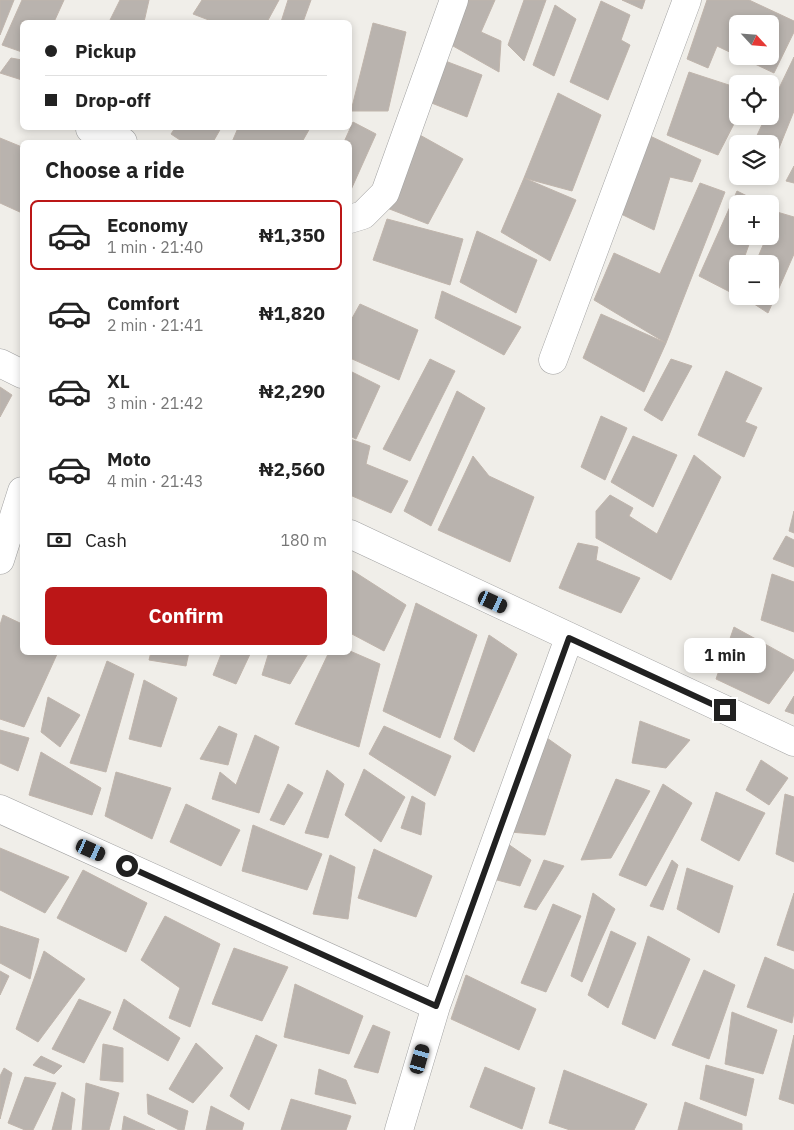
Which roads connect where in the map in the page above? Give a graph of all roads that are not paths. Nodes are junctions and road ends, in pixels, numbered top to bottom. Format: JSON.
{"nodes":[{"id":1,"x":454,"y":0,"type":"edge"},
{"id":2,"x":688,"y":0,"type":"edge"},
{"id":3,"x":93,"y":130,"type":"edge"},
{"id":4,"x":118,"y":140,"type":"edge"},
{"id":5,"x":352,"y":218,"type":"edge"},
{"id":6,"x":553,"y":360,"type":"dead end"},
{"id":7,"x":0,"y":363,"type":"edge"},
{"id":8,"x":20,"y":373,"type":"edge"},
{"id":9,"x":20,"y":497,"type":"edge"},
{"id":10,"x":352,"y":535,"type":"edge"},
{"id":11,"x":0,"y":560,"type":"edge"},
{"id":12,"x":569,"y":638,"type":"junction"},
{"id":13,"x":794,"y":742,"type":"edge"},
{"id":14,"x":0,"y":808,"type":"edge"},
{"id":15,"x":436,"y":1006,"type":"junction"},
{"id":16,"x":399,"y":1130,"type":"edge"}],
"edges":[{"from":1,"to":5,"type":"street"},
{"from":2,"to":6,"type":"street"},
{"from":3,"to":4,"type":"street"},
{"from":7,"to":8,"type":"street"},
{"from":9,"to":11,"type":"street"},
{"from":10,"to":12,"type":"street"},
{"from":12,"to":13,"type":"street"},
{"from":12,"to":15,"type":"street"},
{"from":14,"to":15,"type":"street"},
{"from":15,"to":16,"type":"street"}]}
